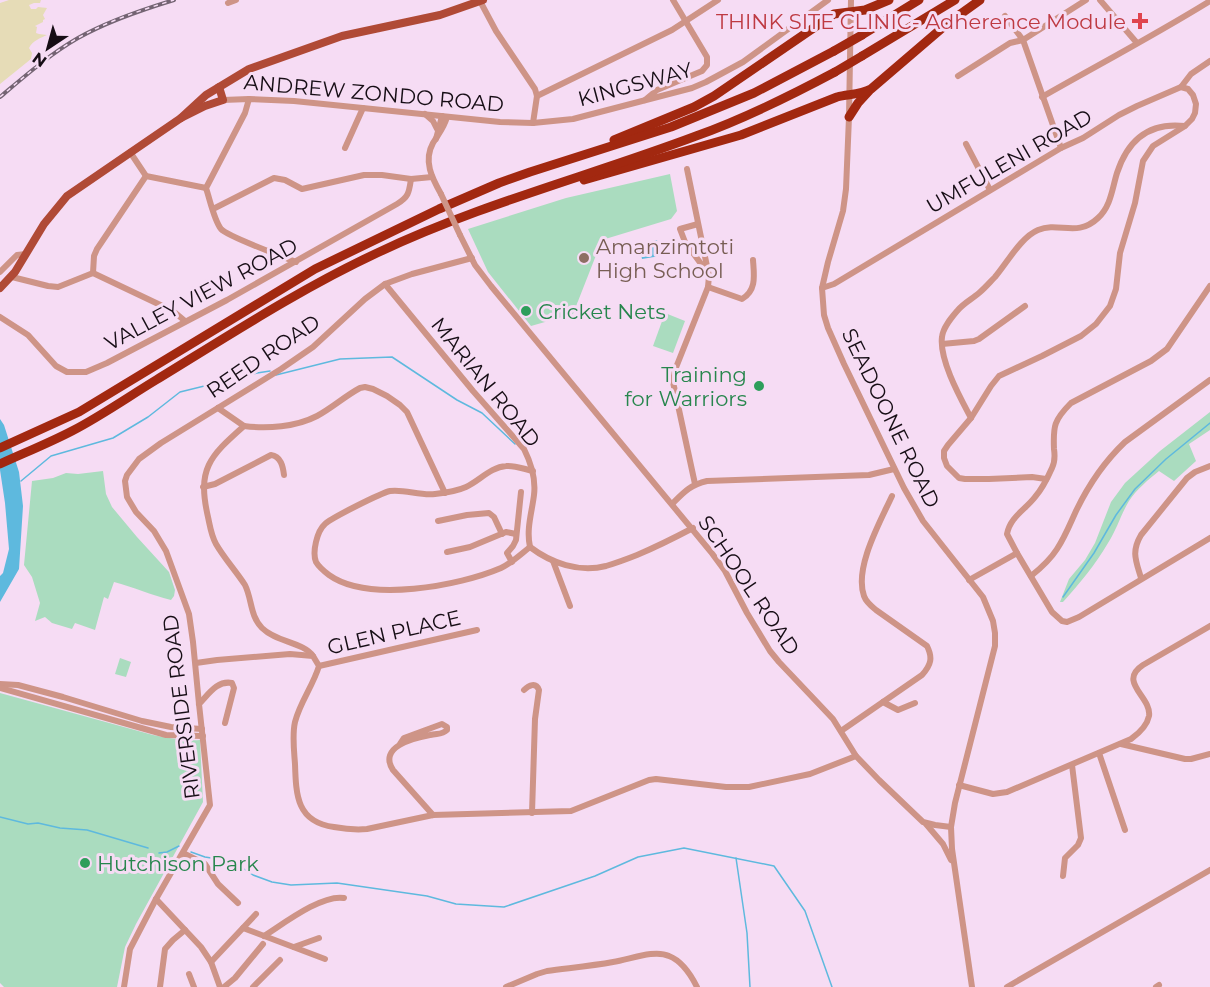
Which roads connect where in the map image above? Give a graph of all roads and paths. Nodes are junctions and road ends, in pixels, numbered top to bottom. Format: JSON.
{"nodes":[{"id":1,"x":236,"y":0,"type":"edge"},
{"id":2,"x":481,"y":0,"type":"edge"},
{"id":3,"x":673,"y":0,"type":"edge"},
{"id":4,"x":718,"y":0,"type":"edge"},
{"id":5,"x":828,"y":0,"type":"edge"},
{"id":6,"x":850,"y":0,"type":"edge"},
{"id":7,"x":889,"y":0,"type":"edge"},
{"id":8,"x":919,"y":0,"type":"edge"},
{"id":9,"x":955,"y":0,"type":"edge"},
{"id":10,"x":980,"y":0,"type":"edge"},
{"id":11,"x":1086,"y":0,"type":"edge"},
{"id":12,"x":1100,"y":0,"type":"edge"},
{"id":13,"x":1210,"y":1,"type":"edge"},
{"id":14,"x":228,"y":3,"type":"dead end"},
{"id":15,"x":850,"y":12,"type":"junction"},
{"id":16,"x":1005,"y":16,"type":"dead end"},
{"id":17,"x":685,"y":21,"type":"junction"},
{"id":18,"x":1023,"y":40,"type":"junction"},
{"id":19,"x":1137,"y":43,"type":"junction"},
{"id":20,"x":1210,"y":61,"type":"edge"},
{"id":21,"x":958,"y":76,"type":"dead end"},
{"id":22,"x":219,"y":87,"type":"junction"},
{"id":23,"x":1181,"y":87,"type":"junction"},
{"id":24,"x":871,"y":89,"type":"junction"},
{"id":25,"x":849,"y":94,"type":"junction"},
{"id":26,"x":537,"y":96,"type":"junction"},
{"id":27,"x":1042,"y":97,"type":"junction"},
{"id":28,"x":249,"y":99,"type":"junction"},
{"id":29,"x":223,"y":100,"type":"junction"},
{"id":30,"x":644,"y":101,"type":"junction"},
{"id":31,"x":363,"y":108,"type":"junction"},
{"id":32,"x":425,"y":114,"type":"junction"},
{"id":33,"x":445,"y":116,"type":"junction"},
{"id":34,"x":849,"y":117,"type":"junction"},
{"id":35,"x":181,"y":118,"type":"junction"},
{"id":36,"x":461,"y":118,"type":"junction"},
{"id":37,"x":533,"y":123,"type":"junction"},
{"id":38,"x":1185,"y":126,"type":"junction"},
{"id":39,"x":440,"y":129,"type":"junction"},
{"id":40,"x":966,"y":144,"type":"dead end"},
{"id":41,"x":345,"y":148,"type":"dead end"},
{"id":42,"x":603,"y":148,"type":"junction"},
{"id":43,"x":1061,"y":148,"type":"junction"},
{"id":44,"x":130,"y":152,"type":"junction"},
{"id":45,"x":687,"y":169,"type":"dead end"},
{"id":46,"x":146,"y":176,"type":"junction"},
{"id":47,"x":432,"y":177,"type":"junction"},
{"id":48,"x":411,"y":179,"type":"junction"},
{"id":49,"x":206,"y":188,"type":"junction"},
{"id":50,"x":990,"y":190,"type":"junction"},
{"id":51,"x":532,"y":192,"type":"junction"},
{"id":52,"x":213,"y":209,"type":"junction"},
{"id":53,"x":698,"y":224,"type":"junction"},
{"id":54,"x":26,"y":254,"type":"junction"},
{"id":55,"x":472,"y":258,"type":"junction"},
{"id":56,"x":753,"y":260,"type":"dead end"},
{"id":57,"x":296,"y":262,"type":"junction"},
{"id":58,"x":0,"y":272,"type":"edge"},
{"id":59,"x":93,"y":273,"type":"junction"},
{"id":60,"x":12,"y":276,"type":"junction"},
{"id":61,"x":709,"y":276,"type":"junction"},
{"id":62,"x":385,"y":284,"type":"junction"},
{"id":63,"x":1210,"y":286,"type":"edge"},
{"id":64,"x":708,"y":287,"type":"junction"},
{"id":65,"x":0,"y":288,"type":"edge"},
{"id":66,"x":822,"y":288,"type":"junction"},
{"id":67,"x":1025,"y":306,"type":"dead end"},
{"id":68,"x":0,"y":317,"type":"edge"},
{"id":69,"x":185,"y":321,"type":"junction"},
{"id":70,"x":942,"y":344,"type":"junction"},
{"id":71,"x":1210,"y":380,"type":"edge"},
{"id":72,"x":218,"y":408,"type":"junction"},
{"id":73,"x":971,"y":418,"type":"junction"},
{"id":74,"x":244,"y":426,"type":"junction"},
{"id":75,"x":0,"y":448,"type":"edge"},
{"id":76,"x":139,"y":459,"type":"joint"},
{"id":77,"x":0,"y":464,"type":"edge"},
{"id":78,"x":1210,"y":466,"type":"edge"},
{"id":79,"x":894,"y":469,"type":"junction"},
{"id":80,"x":532,"y":471,"type":"junction"},
{"id":81,"x":284,"y":476,"type":"dead end"},
{"id":82,"x":1046,"y":479,"type":"junction"},
{"id":83,"x":695,"y":484,"type":"junction"},
{"id":84,"x":203,"y":487,"type":"junction"},
{"id":85,"x":521,"y":492,"type":"dead end"},
{"id":86,"x":445,"y":493,"type":"junction"},
{"id":87,"x":892,"y":496,"type":"dead end"},
{"id":88,"x":672,"y":504,"type":"junction"},
{"id":89,"x":438,"y":521,"type":"dead end"},
{"id":90,"x":693,"y":528,"type":"junction"},
{"id":91,"x":502,"y":534,"type":"junction"},
{"id":92,"x":516,"y":534,"type":"junction"},
{"id":93,"x":1210,"y":538,"type":"edge"},
{"id":94,"x":530,"y":547,"type":"junction"},
{"id":95,"x":447,"y":552,"type":"dead end"},
{"id":96,"x":1017,"y":553,"type":"junction"},
{"id":97,"x":552,"y":561,"type":"junction"},
{"id":98,"x":512,"y":562,"type":"junction"},
{"id":99,"x":1031,"y":576,"type":"junction"},
{"id":100,"x":1141,"y":578,"type":"junction"},
{"id":101,"x":969,"y":580,"type":"junction"},
{"id":102,"x":570,"y":606,"type":"dead end"},
{"id":103,"x":1210,"y":626,"type":"edge"},
{"id":104,"x":477,"y":630,"type":"dead end"},
{"id":105,"x":314,"y":656,"type":"junction"},
{"id":106,"x":196,"y":663,"type":"junction"},
{"id":107,"x":319,"y":666,"type":"junction"},
{"id":108,"x":0,"y":686,"type":"edge"},
{"id":109,"x":524,"y":690,"type":"dead end"},
{"id":110,"x":883,"y":702,"type":"junction"},
{"id":111,"x":915,"y":703,"type":"dead end"},
{"id":112,"x":199,"y":704,"type":"junction"},
{"id":113,"x":201,"y":720,"type":"junction"},
{"id":114,"x":225,"y":723,"type":"dead end"},
{"id":115,"x":184,"y":728,"type":"junction"},
{"id":116,"x":841,"y":731,"type":"junction"},
{"id":117,"x":202,"y":733,"type":"junction"},
{"id":118,"x":400,"y":744,"type":"junction"},
{"id":119,"x":1121,"y":744,"type":"junction"},
{"id":120,"x":1099,"y":753,"type":"junction"},
{"id":121,"x":1210,"y":754,"type":"edge"},
{"id":122,"x":856,"y":756,"type":"junction"},
{"id":123,"x":1072,"y":765,"type":"junction"},
{"id":124,"x":959,"y":785,"type":"junction"},
{"id":125,"x":532,"y":813,"type":"junction"},
{"id":126,"x":432,"y":815,"type":"junction"},
{"id":127,"x":923,"y":822,"type":"junction"},
{"id":128,"x":951,"y":827,"type":"junction"},
{"id":129,"x":1125,"y":830,"type":"dead end"},
{"id":130,"x":183,"y":853,"type":"junction"},
{"id":131,"x":954,"y":866,"type":"junction"},
{"id":132,"x":1208,"y":872,"type":"edge"},
{"id":133,"x":1063,"y":876,"type":"dead end"},
{"id":134,"x":1210,"y":881,"type":"edge"},
{"id":135,"x":344,"y":898,"type":"dead end"},
{"id":136,"x":156,"y":899,"type":"junction"},
{"id":137,"x":238,"y":903,"type":"dead end"},
{"id":138,"x":256,"y":914,"type":"dead end"},
{"id":139,"x":243,"y":928,"type":"junction"},
{"id":140,"x":185,"y":930,"type":"junction"},
{"id":141,"x":264,"y":936,"type":"junction"},
{"id":142,"x":319,"y":938,"type":"dead end"},
{"id":143,"x":262,"y":944,"type":"dead end"},
{"id":144,"x":293,"y":947,"type":"junction"},
{"id":145,"x":325,"y":959,"type":"dead end"},
{"id":146,"x":280,"y":960,"type":"dead end"},
{"id":147,"x":211,"y":962,"type":"junction"},
{"id":148,"x":189,"y":974,"type":"dead end"},
{"id":149,"x":124,"y":987,"type":"edge"},
{"id":150,"x":159,"y":987,"type":"edge"},
{"id":151,"x":194,"y":987,"type":"edge"},
{"id":152,"x":222,"y":987,"type":"edge"},
{"id":153,"x":253,"y":987,"type":"edge"},
{"id":154,"x":506,"y":987,"type":"edge"},
{"id":155,"x":697,"y":987,"type":"edge"},
{"id":156,"x":972,"y":987,"type":"edge"},
{"id":157,"x":1007,"y":987,"type":"edge"}],
"edges":[{"from":1,"to":14,"type":"street"},
{"from":2,"to":22,"type":"main road"},
{"from":2,"to":26,"type":"street"},
{"from":3,"to":17,"type":"street"},
{"from":4,"to":17,"type":"street"},
{"from":5,"to":30,"type":"street","name":"KINGSWAY"},
{"from":6,"to":15,"type":"street","name":"SEADOONE ROAD"},
{"from":7,"to":15,"type":"highway"},
{"from":8,"to":42,"type":"highway","bridge":true},
{"from":9,"to":51,"type":"highway","bridge":true},
{"from":10,"to":24,"type":"highway"},
{"from":11,"to":18,"type":"street"},
{"from":12,"to":19,"type":"street"},
{"from":13,"to":19,"type":"street"},
{"from":15,"to":25,"type":"street","name":"SEADOONE ROAD"},
{"from":15,"to":42,"type":"highway"},
{"from":16,"to":18,"type":"street"},
{"from":17,"to":26,"type":"street"},
{"from":17,"to":30,"type":"street"},
{"from":18,"to":21,"type":"street"},
{"from":18,"to":27,"type":"street"},
{"from":19,"to":27,"type":"street"},
{"from":20,"to":23,"type":"street","name":"UMFULENI ROAD"},
{"from":22,"to":29,"type":"main road"},
{"from":22,"to":35,"type":"main road"},
{"from":23,"to":38,"type":"street"},
{"from":23,"to":43,"type":"street","name":"UMFULENI ROAD"},
{"from":24,"to":25,"type":"highway"},
{"from":24,"to":34,"type":"highway"},
{"from":25,"to":34,"type":"street","name":"SEADOONE ROAD"},
{"from":25,"to":51,"type":"highway"},
{"from":26,"to":37,"type":"street"},
{"from":27,"to":43,"type":"street"},
{"from":28,"to":29,"type":"street","name":"ANDREW ZONDO ROAD"},
{"from":28,"to":31,"type":"street","name":"ANDREW ZONDO ROAD"},
{"from":28,"to":49,"type":"street"},
{"from":29,"to":35,"type":"main road","name":"ANDREW ZONDO ROAD"},
{"from":30,"to":37,"type":"street","name":"KINGSWAY"},
{"from":31,"to":32,"type":"street","name":"ANDREW ZONDO ROAD"},
{"from":31,"to":41,"type":"street"},
{"from":32,"to":33,"type":"street","name":"ANDREW ZONDO ROAD"},
{"from":32,"to":39,"type":"street"},
{"from":33,"to":36,"type":"street","name":"ANDREW ZONDO ROAD"},
{"from":33,"to":39,"type":"street","name":"SCHOOL ROAD"},
{"from":34,"to":66,"type":"street","name":"SEADOONE ROAD"},
{"from":35,"to":44,"type":"main road","name":"ANDREW ZONDO ROAD"},
{"from":36,"to":37,"type":"street","name":"ANDREW ZONDO ROAD"},
{"from":36,"to":39,"type":"street"},
{"from":38,"to":70,"type":"street"},
{"from":38,"to":73,"type":"street"},
{"from":39,"to":47,"type":"street","name":"SCHOOL ROAD"},
{"from":40,"to":50,"type":"street"},
{"from":42,"to":75,"type":"highway"},
{"from":43,"to":50,"type":"street","name":"UMFULENI ROAD"},
{"from":44,"to":46,"type":"street"},
{"from":44,"to":54,"type":"main road","name":"ANDREW ZONDO ROAD"},
{"from":45,"to":53,"type":"street"},
{"from":46,"to":49,"type":"street"},
{"from":46,"to":59,"type":"street"},
{"from":47,"to":48,"type":"street"},
{"from":47,"to":55,"type":"street","name":"SCHOOL ROAD","bridge":true},
{"from":48,"to":52,"type":"street"},
{"from":48,"to":57,"type":"street","name":"VALLEY VIEW ROAD"},
{"from":49,"to":52,"type":"street"},
{"from":50,"to":66,"type":"street","name":"UMFULENI ROAD"},
{"from":51,"to":77,"type":"highway"},
{"from":52,"to":57,"type":"street"},
{"from":53,"to":61,"type":"street"},
{"from":53,"to":61,"type":"street"},
{"from":54,"to":58,"type":"street"},
{"from":54,"to":60,"type":"main road","name":"ANDREW ZONDO ROAD"},
{"from":55,"to":62,"type":"street","name":"REED ROAD"},
{"from":55,"to":88,"type":"street","name":"SCHOOL ROAD"},
{"from":56,"to":64,"type":"street"},
{"from":57,"to":69,"type":"street","name":"VALLEY VIEW ROAD"},
{"from":59,"to":60,"type":"street"},
{"from":59,"to":69,"type":"street"},
{"from":60,"to":65,"type":"main road","name":"ANDREW ZONDO ROAD"},
{"from":61,"to":64,"type":"street"},
{"from":62,"to":72,"type":"street","name":"REED ROAD"},
{"from":62,"to":80,"type":"street","name":"MARIAN ROAD"},
{"from":63,"to":82,"type":"street"},
{"from":64,"to":83,"type":"street"},
{"from":66,"to":79,"type":"street","name":"SEADOONE ROAD"},
{"from":67,"to":70,"type":"street"},
{"from":68,"to":69,"type":"street","name":"VALLEY VIEW ROAD"},
{"from":70,"to":73,"type":"street"},
{"from":71,"to":99,"type":"street"},
{"from":72,"to":74,"type":"street"},
{"from":72,"to":76,"type":"street","name":"REED ROAD"},
{"from":73,"to":82,"type":"street"},
{"from":74,"to":84,"type":"street"},
{"from":74,"to":86,"type":"street"},
{"from":76,"to":106,"type":"street","name":"RIVERSIDE ROAD"},
{"from":78,"to":100,"type":"street"},
{"from":79,"to":83,"type":"street"},
{"from":79,"to":101,"type":"street","name":"SEADOONE ROAD"},
{"from":80,"to":86,"type":"street"},
{"from":80,"to":94,"type":"street","name":"MARIAN ROAD"},
{"from":81,"to":84,"type":"street"},
{"from":82,"to":96,"type":"street"},
{"from":83,"to":88,"type":"street"},
{"from":84,"to":105,"type":"street"},
{"from":85,"to":92,"type":"street"},
{"from":86,"to":98,"type":"street"},
{"from":87,"to":110,"type":"street"},
{"from":88,"to":90,"type":"street","name":"SCHOOL ROAD"},
{"from":89,"to":91,"type":"street"},
{"from":90,"to":97,"type":"street"},
{"from":90,"to":116,"type":"street","name":"SCHOOL ROAD"},
{"from":91,"to":92,"type":"street"},
{"from":91,"to":95,"type":"street"},
{"from":92,"to":98,"type":"street"},
{"from":93,"to":100,"type":"street"},
{"from":94,"to":97,"type":"street"},
{"from":94,"to":98,"type":"street"},
{"from":96,"to":99,"type":"street"},
{"from":96,"to":101,"type":"street"},
{"from":97,"to":102,"type":"street"},
{"from":99,"to":100,"type":"street"},
{"from":101,"to":124,"type":"street","name":"SEADOONE ROAD"},
{"from":103,"to":119,"type":"street"},
{"from":104,"to":107,"type":"street","name":"GLEN PLACE"},
{"from":105,"to":106,"type":"street"},
{"from":105,"to":107,"type":"street"},
{"from":106,"to":112,"type":"street","name":"RIVERSIDE ROAD"},
{"from":107,"to":126,"type":"street"},
{"from":108,"to":115,"type":"street"},
{"from":108,"to":117,"type":"street"},
{"from":109,"to":125,"type":"street"},
{"from":110,"to":111,"type":"street"},
{"from":110,"to":116,"type":"street"},
{"from":112,"to":113,"type":"street","name":"RIVERSIDE ROAD"},
{"from":112,"to":114,"type":"street"},
{"from":113,"to":115,"type":"street"},
{"from":113,"to":117,"type":"street","name":"RIVERSIDE ROAD"},
{"from":115,"to":117,"type":"street"},
{"from":116,"to":122,"type":"street","name":"SCHOOL ROAD"},
{"from":117,"to":130,"type":"street","name":"RIVERSIDE ROAD"},
{"from":118,"to":118,"type":"street"},
{"from":118,"to":126,"type":"street"},
{"from":119,"to":120,"type":"street"},
{"from":119,"to":121,"type":"street"},
{"from":120,"to":123,"type":"street"},
{"from":120,"to":129,"type":"street"},
{"from":122,"to":125,"type":"street"},
{"from":122,"to":127,"type":"street","name":"SCHOOL ROAD"},
{"from":123,"to":124,"type":"street"},
{"from":123,"to":133,"type":"street"},
{"from":124,"to":128,"type":"street","name":"SEADOONE ROAD"},
{"from":125,"to":126,"type":"street"},
{"from":127,"to":128,"type":"street"},
{"from":127,"to":131,"type":"street","name":"SCHOOL ROAD"},
{"from":128,"to":131,"type":"street"},
{"from":130,"to":136,"type":"street","name":"RIVERSIDE ROAD"},
{"from":130,"to":137,"type":"street"},
{"from":131,"to":156,"type":"street"},
{"from":132,"to":134,"type":"street"},
{"from":132,"to":157,"type":"street"},
{"from":135,"to":141,"type":"street"},
{"from":136,"to":140,"type":"street"},
{"from":136,"to":149,"type":"street","name":"RIVERSIDE ROAD"},
{"from":138,"to":139,"type":"street"},
{"from":139,"to":141,"type":"street"},
{"from":139,"to":147,"type":"street"},
{"from":140,"to":147,"type":"street"},
{"from":140,"to":150,"type":"street"},
{"from":141,"to":144,"type":"street"},
{"from":142,"to":144,"type":"street"},
{"from":143,"to":152,"type":"street"},
{"from":144,"to":145,"type":"street"},
{"from":146,"to":153,"type":"street"},
{"from":147,"to":152,"type":"street"},
{"from":148,"to":151,"type":"street"},
{"from":154,"to":155,"type":"street"}]}
